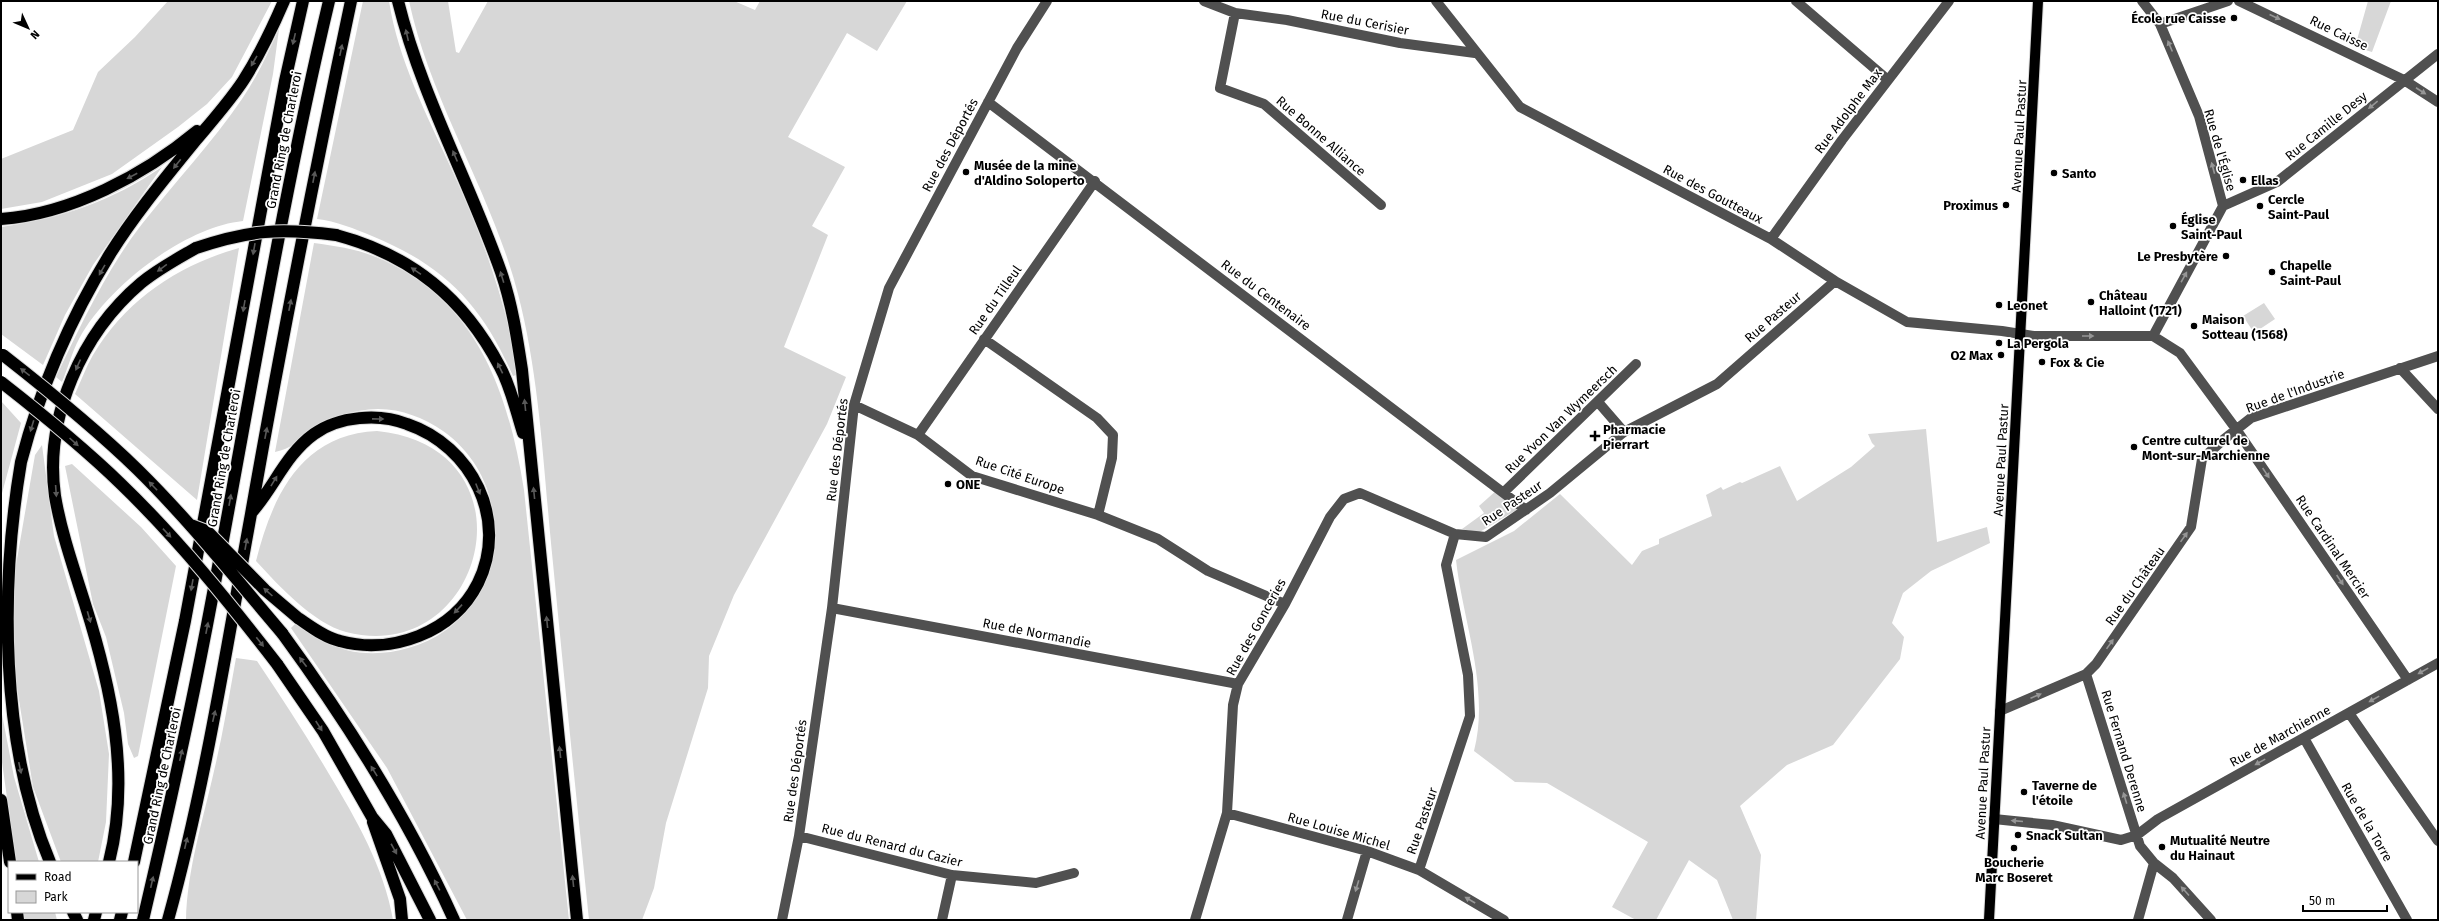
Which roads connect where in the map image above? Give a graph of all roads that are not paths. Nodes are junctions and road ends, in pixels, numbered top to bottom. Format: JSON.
{"nodes":[{"id":1,"x":284,"y":1,"type":"edge"},
{"id":2,"x":303,"y":1,"type":"edge"},
{"id":3,"x":329,"y":1,"type":"edge"},
{"id":4,"x":351,"y":1,"type":"edge"},
{"id":5,"x":398,"y":1,"type":"edge"},
{"id":6,"x":1047,"y":1,"type":"edge"},
{"id":7,"x":1204,"y":1,"type":"edge"},
{"id":8,"x":1436,"y":1,"type":"edge"},
{"id":9,"x":1796,"y":1,"type":"edge"},
{"id":10,"x":1949,"y":1,"type":"edge"},
{"id":11,"x":2038,"y":1,"type":"edge"},
{"id":12,"x":2142,"y":1,"type":"edge"},
{"id":13,"x":2228,"y":1,"type":"edge"},
{"id":14,"x":2239,"y":1,"type":"edge"},
{"id":15,"x":1235,"y":13,"type":"junction"},
{"id":16,"x":2160,"y":24,"type":"junction"},
{"id":17,"x":1475,"y":52,"type":"junction"},
{"id":18,"x":2438,"y":54,"type":"edge"},
{"id":19,"x":1888,"y":80,"type":"junction"},
{"id":20,"x":2404,"y":80,"type":"junction"},
{"id":21,"x":988,"y":102,"type":"junction"},
{"id":22,"x":2438,"y":102,"type":"edge"},
{"id":23,"x":219,"y":112,"type":"junction"},
{"id":24,"x":1095,"y":181,"type":"junction"},
{"id":25,"x":1381,"y":205,"type":"dead end"},
{"id":26,"x":2223,"y":206,"type":"junction"},
{"id":27,"x":1,"y":218,"type":"edge"},
{"id":28,"x":1771,"y":239,"type":"junction"},
{"id":29,"x":1835,"y":281,"type":"junction"},
{"id":30,"x":2021,"y":334,"type":"junction"},
{"id":31,"x":2153,"y":336,"type":"junction"},
{"id":32,"x":984,"y":339,"type":"junction"},
{"id":33,"x":2,"y":354,"type":"edge"},
{"id":34,"x":2438,"y":356,"type":"edge"},
{"id":35,"x":1636,"y":364,"type":"dead end"},
{"id":36,"x":2400,"y":368,"type":"junction"},
{"id":37,"x":1,"y":382,"type":"edge"},
{"id":38,"x":1598,"y":402,"type":"junction"},
{"id":39,"x":854,"y":405,"type":"junction"},
{"id":40,"x":2438,"y":409,"type":"edge"},
{"id":41,"x":2236,"y":430,"type":"junction"},
{"id":42,"x":1624,"y":432,"type":"junction"},
{"id":43,"x":918,"y":435,"type":"junction"},
{"id":44,"x":531,"y":457,"type":"junction"},
{"id":45,"x":1504,"y":492,"type":"junction"},
{"id":46,"x":1526,"y":510,"type":"junction"},
{"id":47,"x":251,"y":512,"type":"junction"},
{"id":48,"x":1098,"y":515,"type":"junction"},
{"id":49,"x":190,"y":524,"type":"junction"},
{"id":50,"x":1455,"y":534,"type":"junction"},
{"id":51,"x":1285,"y":604,"type":"junction"},
{"id":52,"x":832,"y":608,"type":"junction"},
{"id":53,"x":2438,"y":663,"type":"edge"},
{"id":54,"x":2086,"y":674,"type":"junction"},
{"id":55,"x":2408,"y":680,"type":"junction"},
{"id":56,"x":1238,"y":684,"type":"junction"},
{"id":57,"x":2000,"y":711,"type":"junction"},
{"id":58,"x":2349,"y":713,"type":"junction"},
{"id":59,"x":2304,"y":738,"type":"junction"},
{"id":60,"x":1,"y":800,"type":"edge"},
{"id":61,"x":1227,"y":813,"type":"junction"},
{"id":62,"x":372,"y":817,"type":"junction"},
{"id":63,"x":1994,"y":819,"type":"junction"},
{"id":64,"x":2137,"y":835,"type":"junction"},
{"id":65,"x":798,"y":836,"type":"junction"},
{"id":66,"x":2438,"y":841,"type":"edge"},
{"id":67,"x":1367,"y":851,"type":"junction"},
{"id":68,"x":10,"y":861,"type":"edge"},
{"id":69,"x":50,"y":861,"type":"edge"},
{"id":70,"x":109,"y":861,"type":"edge"},
{"id":71,"x":134,"y":861,"type":"edge"},
{"id":72,"x":2154,"y":863,"type":"junction"},
{"id":73,"x":1419,"y":870,"type":"junction"},
{"id":74,"x":1074,"y":873,"type":"dead end"},
{"id":75,"x":952,"y":875,"type":"junction"},
{"id":76,"x":175,"y":895,"type":"junction"},
{"id":77,"x":143,"y":920,"type":"edge"},
{"id":78,"x":168,"y":920,"type":"edge"},
{"id":79,"x":176,"y":920,"type":"edge"},
{"id":80,"x":402,"y":920,"type":"edge"},
{"id":81,"x":430,"y":920,"type":"edge"},
{"id":82,"x":454,"y":920,"type":"edge"},
{"id":83,"x":577,"y":920,"type":"edge"},
{"id":84,"x":782,"y":920,"type":"edge"},
{"id":85,"x":942,"y":920,"type":"edge"},
{"id":86,"x":1194,"y":920,"type":"edge"},
{"id":87,"x":1346,"y":920,"type":"edge"},
{"id":88,"x":1504,"y":920,"type":"edge"},
{"id":89,"x":1989,"y":920,"type":"edge"},
{"id":90,"x":2138,"y":920,"type":"edge"},
{"id":91,"x":2211,"y":920,"type":"edge"},
{"id":92,"x":2407,"y":920,"type":"edge"}],
"edges":[{"from":1,"to":23,"type":"highway","one_way":true},
{"from":2,"to":71,"type":"highway","name":"Grand Ring de Charleroi","one_way":true},
{"from":77,"to":3,"type":"highway","name":"Grand Ring de Charleroi","one_way":true},
{"from":47,"to":4,"type":"highway","one_way":true},
{"from":44,"to":5,"type":"highway","one_way":true},
{"from":6,"to":21,"type":"street","name":"Rue des Déportés"},
{"from":7,"to":15,"type":"street","name":"Rue du Cerisier"},
{"from":8,"to":17,"type":"street","name":"Rue des Goutteaux"},
{"from":9,"to":19,"type":"street"},
{"from":10,"to":19,"type":"street","name":"Rue Adolphe Max"},
{"from":11,"to":30,"type":"main road","name":"Avenue Paul Pastur"},
{"from":12,"to":16,"type":"street","name":"Rue de l'Église"},
{"from":13,"to":16,"type":"street"},
{"from":14,"to":20,"type":"street","name":"Rue Caisse","one_way":true},
{"from":15,"to":17,"type":"street","name":"Rue du Cerisier"},
{"from":15,"to":25,"type":"street","name":"Rue Bonne Alliance"},
{"from":26,"to":16,"type":"street","name":"Rue de l'Église","one_way":true},
{"from":17,"to":28,"type":"street","name":"Rue des Goutteaux"},
{"from":18,"to":20,"type":"street","name":"Rue Camille Desy"},
{"from":19,"to":28,"type":"street","name":"Rue Adolphe Max"},
{"from":20,"to":22,"type":"street","name":"Rue Caisse","one_way":true},
{"from":20,"to":26,"type":"street","name":"Rue Camille Desy","one_way":true},
{"from":21,"to":24,"type":"street","name":"Rue du Centenaire"},
{"from":21,"to":39,"type":"street","name":"Rue des Déportés"},
{"from":23,"to":27,"type":"highway","one_way":true},
{"from":23,"to":69,"type":"highway","one_way":true},
{"from":24,"to":32,"type":"street","name":"Rue du Tilleul"},
{"from":24,"to":45,"type":"street","name":"Rue du Centenaire"},
{"from":31,"to":26,"type":"street","name":"Rue de l'Église","one_way":true},
{"from":28,"to":29,"type":"street","name":"Rue des Goutteaux"},
{"from":29,"to":30,"type":"street","name":"Rue des Goutteaux"},
{"from":29,"to":42,"type":"street","name":"Rue Pasteur"},
{"from":30,"to":31,"type":"street","one_way":true},
{"from":30,"to":57,"type":"main road","name":"Avenue Paul Pastur"},
{"from":31,"to":41,"type":"street","name":"Rue de l'Industrie"},
{"from":32,"to":43,"type":"street","name":"Rue du Tilleul"},
{"from":32,"to":48,"type":"street"},
{"from":49,"to":33,"type":"highway","one_way":true,"bridge":true},
{"from":34,"to":36,"type":"street","name":"Rue de l'Industrie"},
{"from":35,"to":38,"type":"street","name":"Rue Yvon Van Wymeersch"},
{"from":36,"to":40,"type":"street"},
{"from":36,"to":41,"type":"street","name":"Rue de l'Industrie"},
{"from":37,"to":62,"type":"highway","one_way":true,"bridge":true},
{"from":38,"to":42,"type":"street"},
{"from":38,"to":45,"type":"street","name":"Rue Yvon Van Wymeersch"},
{"from":39,"to":43,"type":"street","name":"Rue Cité Europe"},
{"from":39,"to":52,"type":"street","name":"Rue des Déportés"},
{"from":54,"to":41,"type":"street","name":"Rue du Château","one_way":true},
{"from":41,"to":55,"type":"street","name":"Rue Cardinal Mercier","one_way":true},
{"from":42,"to":46,"type":"street","name":"Rue Pasteur"},
{"from":43,"to":48,"type":"street","name":"Rue Cité Europe"},
{"from":44,"to":70,"type":"highway","one_way":true,"bridge":true},
{"from":83,"to":44,"type":"highway","one_way":true},
{"from":45,"to":46,"type":"street","name":"Rue du Centenaire"},
{"from":46,"to":50,"type":"street","name":"Rue Pasteur"},
{"from":47,"to":49,"type":"highway","one_way":true,"bridge":true},
{"from":76,"to":47,"type":"highway","one_way":true},
{"from":48,"to":51,"type":"street","name":"Rue Cité Europe"},
{"from":82,"to":49,"type":"highway","one_way":true,"bridge":true},
{"from":50,"to":51,"type":"street","name":"Rue des Gonceries"},
{"from":50,"to":73,"type":"street","name":"Rue Pasteur"},
{"from":51,"to":56,"type":"street","name":"Rue des Gonceries"},
{"from":52,"to":56,"type":"street","name":"Rue de Normandie"},
{"from":52,"to":65,"type":"street","name":"Rue des Déportés"},
{"from":53,"to":55,"type":"street","name":"Rue de Marchienne","one_way":true},
{"from":57,"to":54,"type":"street","name":"Rue du Château","one_way":true},
{"from":64,"to":54,"type":"street","name":"Rue Fernand Derenne","one_way":true},
{"from":55,"to":58,"type":"street","name":"Rue de Marchienne","one_way":true},
{"from":56,"to":61,"type":"street","name":"Rue des Gonceries"},
{"from":57,"to":63,"type":"main road","name":"Avenue Paul Pastur"},
{"from":58,"to":59,"type":"street","name":"Rue de Marchienne"},
{"from":58,"to":66,"type":"street"},
{"from":59,"to":64,"type":"street","name":"Rue de Marchienne","one_way":true},
{"from":59,"to":92,"type":"street","name":"Rue de la Torre"},
{"from":60,"to":68,"type":"highway"},
{"from":61,"to":67,"type":"street","name":"Rue Louise Michel"},
{"from":61,"to":86,"type":"street","name":"Rue des Gonceries"},
{"from":62,"to":80,"type":"highway"},
{"from":62,"to":81,"type":"highway","one_way":true},
{"from":64,"to":63,"type":"street","one_way":true},
{"from":63,"to":89,"type":"main road","name":"Avenue Paul Pastur"},
{"from":64,"to":72,"type":"street","name":"Rue Fernand Derenne"},
{"from":65,"to":75,"type":"street","name":"Rue du Renard du Cazier"},
{"from":65,"to":84,"type":"street","name":"Rue des Déportés"},
{"from":67,"to":73,"type":"street","name":"Rue Louise Michel"},
{"from":67,"to":87,"type":"street","one_way":true},
{"from":72,"to":90,"type":"street"},
{"from":91,"to":72,"type":"street","name":"Rue Fernand Derenne","one_way":true},
{"from":88,"to":73,"type":"street","name":"Rue Louise Michel","one_way":true},
{"from":74,"to":75,"type":"street","name":"Rue du Renard du Cazier"},
{"from":75,"to":85,"type":"street"},
{"from":76,"to":78,"type":"highway"},
{"from":76,"to":79,"type":"highway"}]}
